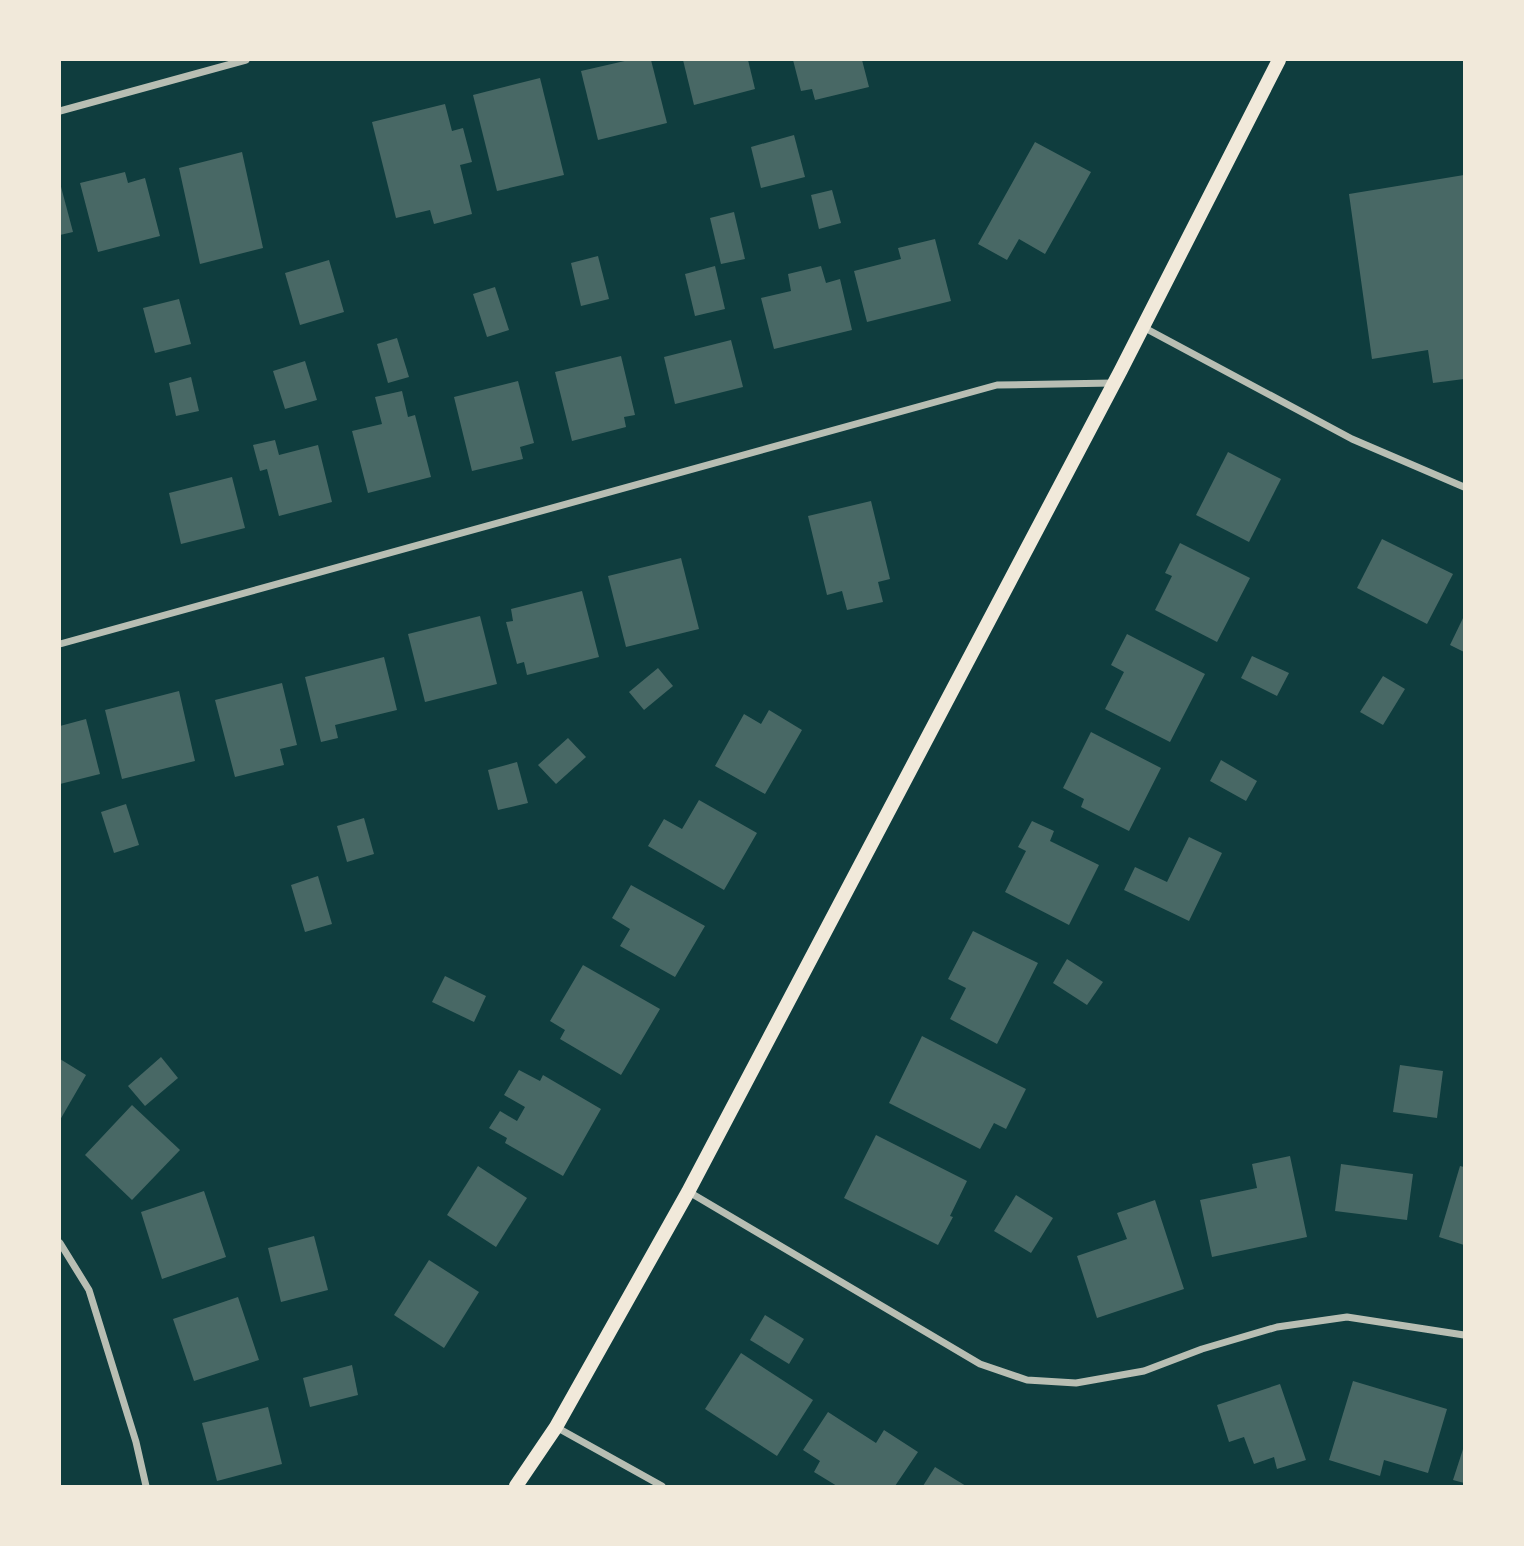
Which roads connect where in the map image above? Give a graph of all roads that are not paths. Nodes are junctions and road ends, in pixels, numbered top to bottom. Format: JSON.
{"nodes":[{"id":1,"x":246,"y":60,"type":"edge"},
{"id":2,"x":1279,"y":60,"type":"edge"},
{"id":3,"x":60,"y":111,"type":"edge"},
{"id":4,"x":1143,"y":327,"type":"junction"},
{"id":5,"x":1114,"y":383,"type":"junction"},
{"id":6,"x":1465,"y":487,"type":"edge"},
{"id":7,"x":60,"y":644,"type":"edge"},
{"id":8,"x":688,"y":1192,"type":"junction"},
{"id":9,"x":60,"y":1243,"type":"edge"},
{"id":10,"x":1465,"y":1335,"type":"edge"},
{"id":11,"x":556,"y":1427,"type":"junction"},
{"id":12,"x":146,"y":1486,"type":"edge"},
{"id":13,"x":516,"y":1486,"type":"edge"},
{"id":14,"x":662,"y":1486,"type":"edge"}],
"edges":[{"from":1,"to":3,"type":"street"},
{"from":2,"to":4,"type":"main road"},
{"from":4,"to":5,"type":"main road"},
{"from":4,"to":6,"type":"street"},
{"from":5,"to":7,"type":"street"},
{"from":5,"to":8,"type":"main road"},
{"from":8,"to":10,"type":"street"},
{"from":8,"to":11,"type":"main road"},
{"from":9,"to":12,"type":"street"},
{"from":11,"to":13,"type":"main road"},
{"from":11,"to":14,"type":"street"}]}
